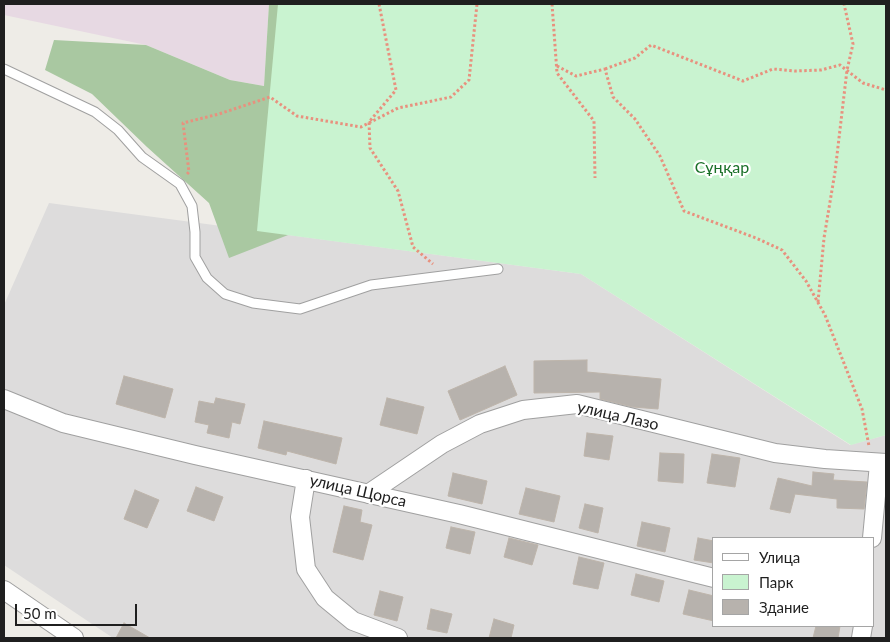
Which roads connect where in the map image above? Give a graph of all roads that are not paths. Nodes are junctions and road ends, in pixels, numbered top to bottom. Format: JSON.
{"nodes":[{"id":1,"x":4,"y":70,"type":"edge"},
{"id":2,"x":498,"y":269,"type":"dead end"},
{"id":3,"x":4,"y":399,"type":"edge"},
{"id":4,"x":879,"y":463,"type":"edge"},
{"id":5,"x":306,"y":480,"type":"junction"},
{"id":6,"x":368,"y":494,"type":"junction"},
{"id":7,"x":872,"y":537,"type":"edge"},
{"id":8,"x":712,"y":577,"type":"edge"},
{"id":9,"x":4,"y":590,"type":"edge"},
{"id":10,"x":74,"y":638,"type":"edge"},
{"id":11,"x":398,"y":638,"type":"edge"}],
"edges":[{"from":1,"to":2,"type":"lane"},
{"from":3,"to":5,"type":"street","name":"улица Щорса"},
{"from":4,"to":6,"type":"street","name":"улица Лазо"},
{"from":4,"to":7,"type":"street"},
{"from":5,"to":6,"type":"street","name":"улица Щорса"},
{"from":5,"to":11,"type":"street"},
{"from":6,"to":8,"type":"street","name":"улица Щорса"},
{"from":9,"to":10,"type":"street"}]}
